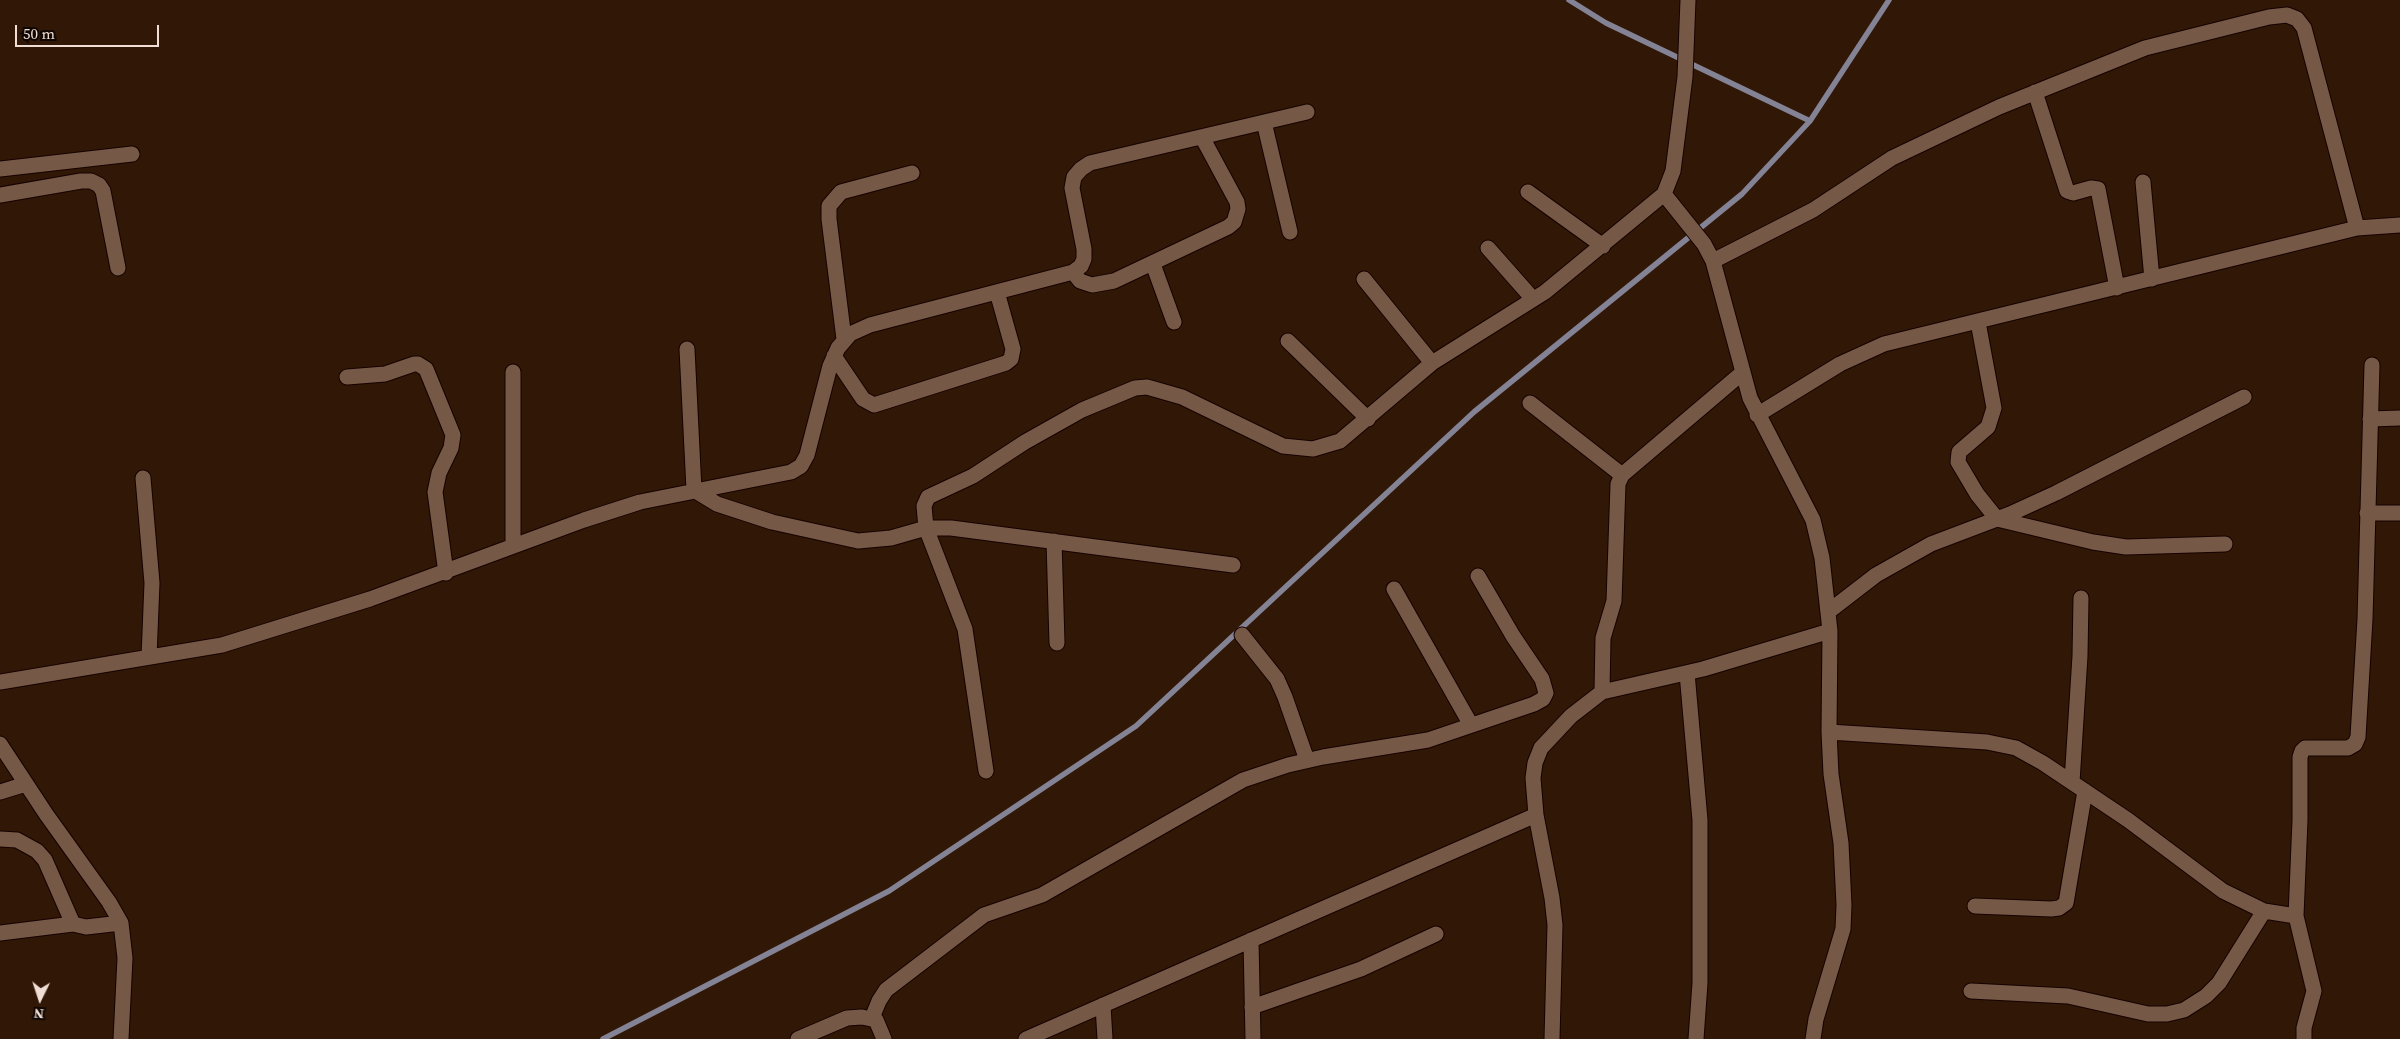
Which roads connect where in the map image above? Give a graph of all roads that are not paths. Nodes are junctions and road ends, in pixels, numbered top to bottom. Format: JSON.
{"nodes":[{"id":1,"x":1688,"y":0,"type":"edge"},
{"id":2,"x":2036,"y":92,"type":"junction"},
{"id":3,"x":1307,"y":112,"type":"dead end"},
{"id":4,"x":1264,"y":122,"type":"junction"},
{"id":5,"x":1202,"y":137,"type":"junction"},
{"id":6,"x":132,"y":154,"type":"dead end"},
{"id":7,"x":0,"y":169,"type":"edge"},
{"id":8,"x":912,"y":173,"type":"dead end"},
{"id":9,"x":2143,"y":182,"type":"dead end"},
{"id":10,"x":1528,"y":192,"type":"dead end"},
{"id":11,"x":1664,"y":194,"type":"junction"},
{"id":12,"x":0,"y":195,"type":"edge"},
{"id":13,"x":2400,"y":225,"type":"edge"},
{"id":14,"x":2357,"y":228,"type":"junction"},
{"id":15,"x":1290,"y":232,"type":"dead end"},
{"id":16,"x":1603,"y":246,"type":"junction"},
{"id":17,"x":1488,"y":248,"type":"dead end"},
{"id":18,"x":1713,"y":261,"type":"junction"},
{"id":19,"x":1153,"y":264,"type":"junction"},
{"id":20,"x":118,"y":268,"type":"dead end"},
{"id":21,"x":1073,"y":272,"type":"junction"},
{"id":22,"x":1364,"y":279,"type":"dead end"},
{"id":23,"x":2152,"y":279,"type":"junction"},
{"id":24,"x":2117,"y":288,"type":"junction"},
{"id":25,"x":997,"y":292,"type":"junction"},
{"id":26,"x":1533,"y":300,"type":"junction"},
{"id":27,"x":1174,"y":322,"type":"dead end"},
{"id":28,"x":1978,"y":322,"type":"junction"},
{"id":29,"x":844,"y":339,"type":"junction"},
{"id":30,"x":1288,"y":341,"type":"dead end"},
{"id":31,"x":687,"y":349,"type":"dead end"},
{"id":32,"x":834,"y":356,"type":"junction"},
{"id":33,"x":1432,"y":363,"type":"junction"},
{"id":34,"x":2372,"y":365,"type":"dead end"},
{"id":35,"x":513,"y":372,"type":"dead end"},
{"id":36,"x":1742,"y":373,"type":"junction"},
{"id":37,"x":347,"y":376,"type":"dead end"},
{"id":38,"x":2244,"y":397,"type":"dead end"},
{"id":39,"x":1530,"y":403,"type":"dead end"},
{"id":40,"x":1757,"y":415,"type":"junction"},
{"id":41,"x":1368,"y":418,"type":"junction"},
{"id":42,"x":2370,"y":418,"type":"junction"},
{"id":43,"x":2400,"y":418,"type":"edge"},
{"id":44,"x":1622,"y":475,"type":"junction"},
{"id":45,"x":143,"y":478,"type":"dead end"},
{"id":46,"x":694,"y":490,"type":"junction"},
{"id":47,"x":2367,"y":513,"type":"junction"},
{"id":48,"x":2400,"y":513,"type":"edge"},
{"id":49,"x":1997,"y":519,"type":"junction"},
{"id":50,"x":926,"y":528,"type":"junction"},
{"id":51,"x":1054,"y":540,"type":"junction"},
{"id":52,"x":2225,"y":544,"type":"dead end"},
{"id":53,"x":513,"y":546,"type":"junction"},
{"id":54,"x":1233,"y":565,"type":"dead end"},
{"id":55,"x":446,"y":573,"type":"junction"},
{"id":56,"x":1478,"y":576,"type":"dead end"},
{"id":57,"x":1394,"y":589,"type":"dead end"},
{"id":58,"x":2082,"y":598,"type":"dead end"},
{"id":59,"x":1828,"y":612,"type":"junction"},
{"id":60,"x":1830,"y":631,"type":"junction"},
{"id":61,"x":1242,"y":635,"type":"dead end"},
{"id":62,"x":1057,"y":643,"type":"dead end"},
{"id":63,"x":149,"y":657,"type":"junction"},
{"id":64,"x":1688,"y":672,"type":"junction"},
{"id":65,"x":0,"y":682,"type":"edge"},
{"id":66,"x":1602,"y":692,"type":"junction"},
{"id":67,"x":1471,"y":725,"type":"junction"},
{"id":68,"x":1829,"y":732,"type":"junction"},
{"id":69,"x":0,"y":744,"type":"edge"},
{"id":70,"x":1307,"y":760,"type":"junction"},
{"id":71,"x":986,"y":771,"type":"dead end"},
{"id":72,"x":2072,"y":782,"type":"junction"},
{"id":73,"x":26,"y":784,"type":"junction"},
{"id":74,"x":2085,"y":791,"type":"junction"},
{"id":75,"x":0,"y":792,"type":"edge"},
{"id":76,"x":1536,"y":816,"type":"junction"},
{"id":77,"x":0,"y":839,"type":"edge"},
{"id":78,"x":1975,"y":906,"type":"dead end"},
{"id":79,"x":2264,"y":911,"type":"junction"},
{"id":80,"x":2296,"y":916,"type":"junction"},
{"id":81,"x":121,"y":923,"type":"junction"},
{"id":82,"x":73,"y":924,"type":"junction"},
{"id":83,"x":0,"y":933,"type":"edge"},
{"id":84,"x":1436,"y":934,"type":"dead end"},
{"id":85,"x":1250,"y":940,"type":"junction"},
{"id":86,"x":1971,"y":992,"type":"dead end"},
{"id":87,"x":1103,"y":1005,"type":"junction"},
{"id":88,"x":1252,"y":1008,"type":"junction"},
{"id":89,"x":872,"y":1018,"type":"junction"},
{"id":90,"x":121,"y":1039,"type":"edge"},
{"id":91,"x":798,"y":1039,"type":"edge"},
{"id":92,"x":884,"y":1039,"type":"edge"},
{"id":93,"x":1026,"y":1039,"type":"edge"},
{"id":94,"x":1105,"y":1039,"type":"edge"},
{"id":95,"x":1253,"y":1039,"type":"edge"},
{"id":96,"x":1552,"y":1039,"type":"edge"},
{"id":97,"x":1696,"y":1039,"type":"edge"},
{"id":98,"x":1813,"y":1039,"type":"edge"},
{"id":99,"x":2304,"y":1039,"type":"edge"}],
"edges":[{"from":1,"to":11,"type":"street"},
{"from":2,"to":14,"type":"street"},
{"from":2,"to":18,"type":"street"},
{"from":2,"to":24,"type":"street"},
{"from":3,"to":4,"type":"street"},
{"from":4,"to":5,"type":"street"},
{"from":4,"to":15,"type":"street"},
{"from":5,"to":19,"type":"street"},
{"from":5,"to":21,"type":"street"},
{"from":6,"to":7,"type":"street"},
{"from":8,"to":29,"type":"street"},
{"from":9,"to":23,"type":"street"},
{"from":10,"to":16,"type":"street"},
{"from":11,"to":16,"type":"street"},
{"from":11,"to":18,"type":"street"},
{"from":12,"to":20,"type":"street"},
{"from":13,"to":14,"type":"street"},
{"from":14,"to":23,"type":"street"},
{"from":16,"to":26,"type":"street"},
{"from":17,"to":26,"type":"street"},
{"from":18,"to":36,"type":"street"},
{"from":19,"to":21,"type":"street"},
{"from":19,"to":27,"type":"street"},
{"from":21,"to":25,"type":"street"},
{"from":22,"to":33,"type":"street"},
{"from":23,"to":24,"type":"street"},
{"from":24,"to":28,"type":"street"},
{"from":25,"to":29,"type":"street"},
{"from":25,"to":32,"type":"street"},
{"from":26,"to":33,"type":"street"},
{"from":28,"to":40,"type":"street"},
{"from":28,"to":49,"type":"street"},
{"from":29,"to":32,"type":"street"},
{"from":30,"to":41,"type":"street"},
{"from":31,"to":46,"type":"street"},
{"from":32,"to":46,"type":"street"},
{"from":33,"to":41,"type":"street"},
{"from":34,"to":42,"type":"street"},
{"from":35,"to":53,"type":"street"},
{"from":36,"to":40,"type":"street"},
{"from":36,"to":44,"type":"street"},
{"from":37,"to":55,"type":"street"},
{"from":38,"to":49,"type":"street"},
{"from":39,"to":44,"type":"street"},
{"from":40,"to":59,"type":"street"},
{"from":41,"to":50,"type":"street"},
{"from":42,"to":43,"type":"street"},
{"from":42,"to":47,"type":"street"},
{"from":44,"to":66,"type":"street"},
{"from":45,"to":63,"type":"street"},
{"from":46,"to":50,"type":"street"},
{"from":46,"to":53,"type":"street"},
{"from":47,"to":48,"type":"street"},
{"from":47,"to":80,"type":"street"},
{"from":49,"to":52,"type":"street"},
{"from":49,"to":59,"type":"street"},
{"from":50,"to":51,"type":"street"},
{"from":50,"to":71,"type":"street"},
{"from":51,"to":54,"type":"street"},
{"from":51,"to":62,"type":"street"},
{"from":53,"to":55,"type":"street"},
{"from":55,"to":63,"type":"street"},
{"from":56,"to":67,"type":"street"},
{"from":57,"to":67,"type":"street"},
{"from":58,"to":72,"type":"street"},
{"from":59,"to":60,"type":"street"},
{"from":60,"to":64,"type":"street"},
{"from":60,"to":68,"type":"street"},
{"from":61,"to":70,"type":"street"},
{"from":63,"to":65,"type":"street"},
{"from":64,"to":66,"type":"street"},
{"from":64,"to":97,"type":"street"},
{"from":66,"to":76,"type":"street"},
{"from":67,"to":70,"type":"street"},
{"from":68,"to":72,"type":"street"},
{"from":68,"to":98,"type":"street"},
{"from":69,"to":73,"type":"street"},
{"from":70,"to":89,"type":"street"},
{"from":72,"to":74,"type":"street"},
{"from":73,"to":75,"type":"street"},
{"from":73,"to":81,"type":"street"},
{"from":74,"to":78,"type":"street"},
{"from":74,"to":79,"type":"street"},
{"from":76,"to":85,"type":"street"},
{"from":76,"to":96,"type":"street"},
{"from":77,"to":82,"type":"street"},
{"from":79,"to":80,"type":"street"},
{"from":79,"to":86,"type":"street"},
{"from":80,"to":99,"type":"street"},
{"from":81,"to":82,"type":"street"},
{"from":81,"to":90,"type":"street"},
{"from":82,"to":83,"type":"street"},
{"from":84,"to":88,"type":"street"},
{"from":85,"to":87,"type":"street"},
{"from":85,"to":88,"type":"street"},
{"from":87,"to":93,"type":"street"},
{"from":87,"to":94,"type":"street"},
{"from":88,"to":95,"type":"street"},
{"from":89,"to":91,"type":"street"},
{"from":89,"to":92,"type":"street"}]}
